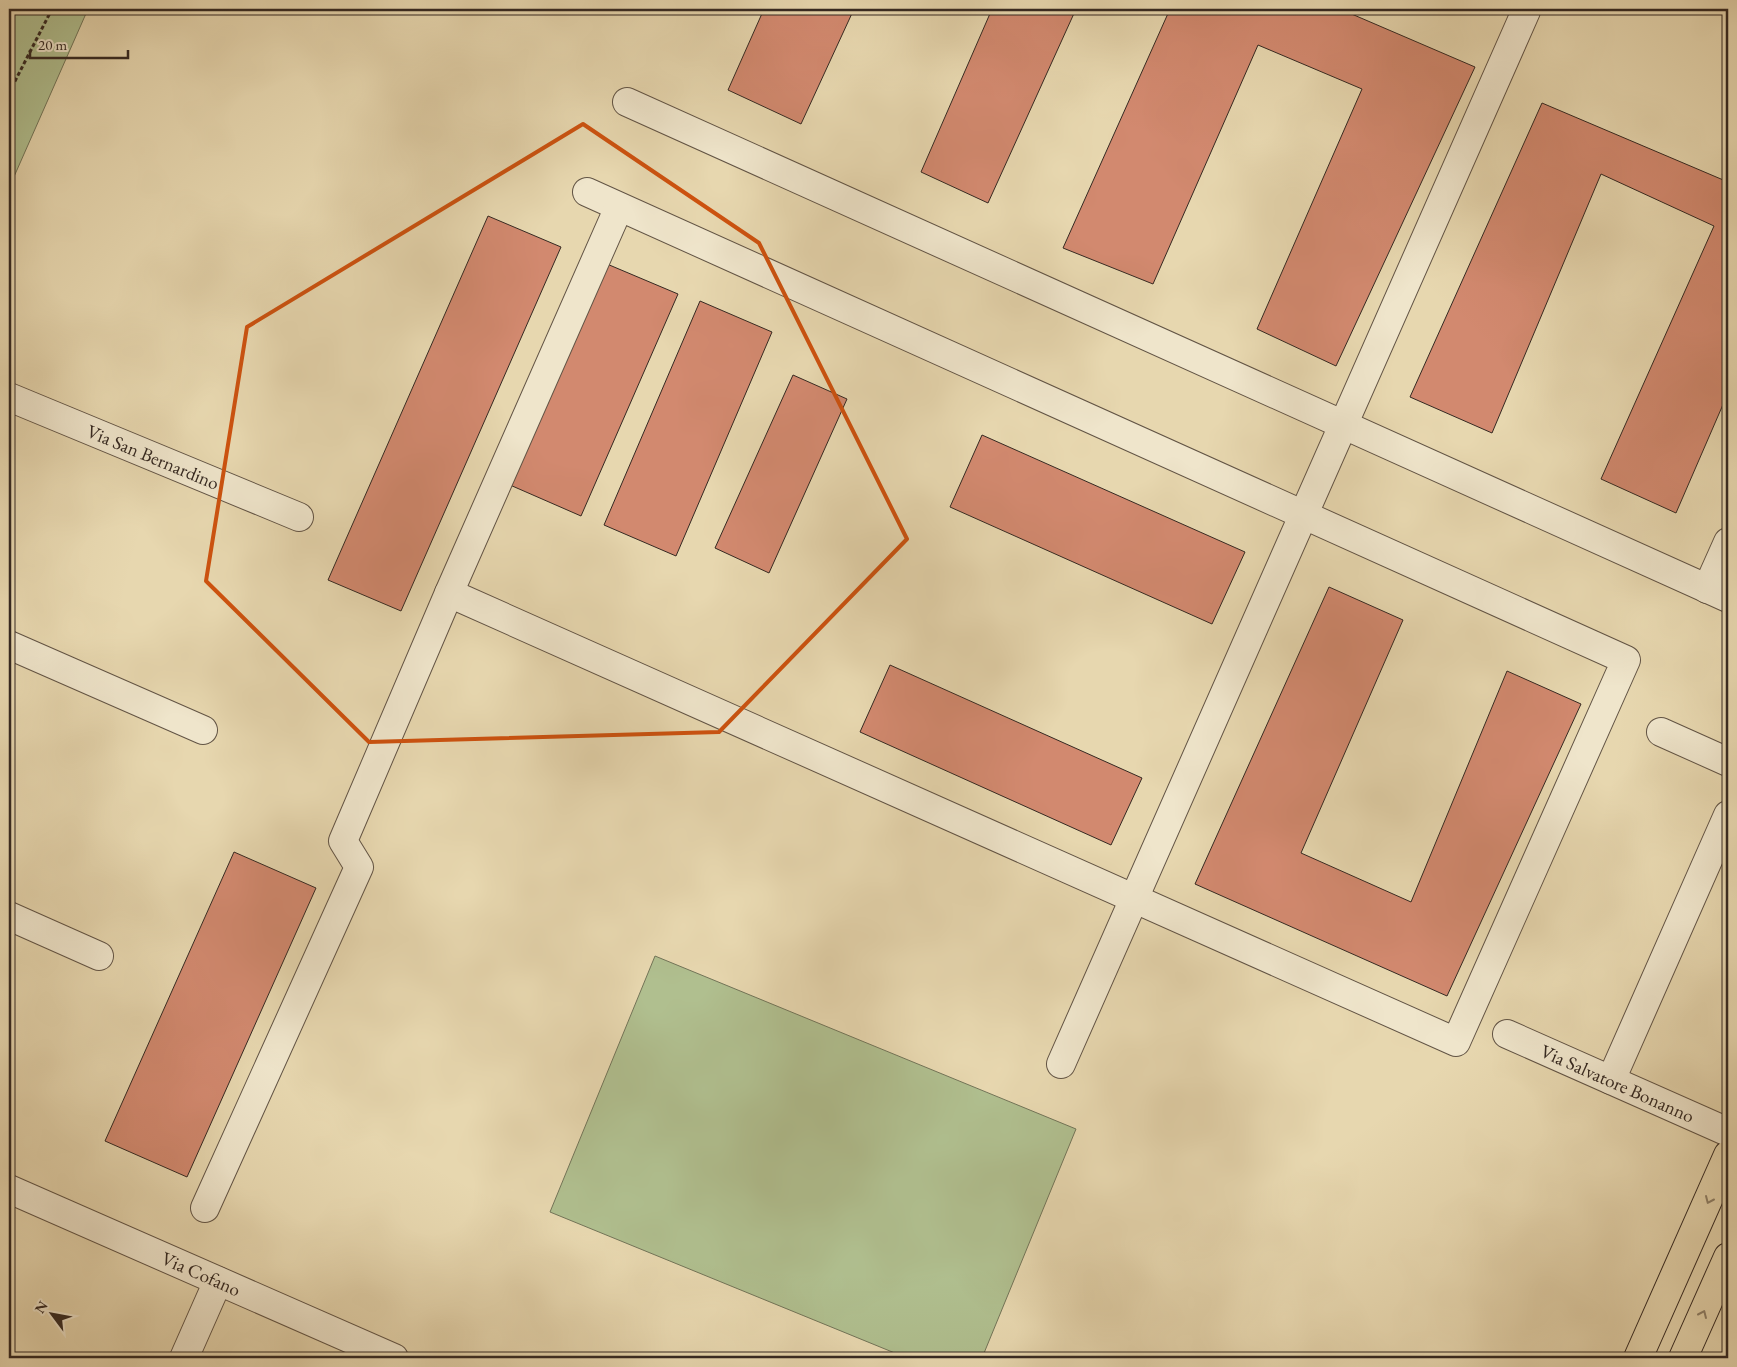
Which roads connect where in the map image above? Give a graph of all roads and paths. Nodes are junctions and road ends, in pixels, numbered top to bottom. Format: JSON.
{"nodes":[{"id":1,"x":52,"y":9,"type":"edge"},
{"id":2,"x":1526,"y":11,"type":"dead end"},
{"id":3,"x":9,"y":100,"type":"edge"},
{"id":4,"x":627,"y":102,"type":"dead end"},
{"id":5,"x":587,"y":192,"type":"dead end"},
{"id":6,"x":619,"y":207,"type":"junction"},
{"id":7,"x":9,"y":397,"type":"edge"},
{"id":8,"x":1343,"y":425,"type":"junction"},
{"id":9,"x":1304,"y":515,"type":"junction"},
{"id":10,"x":299,"y":517,"type":"dead end"},
{"id":11,"x":1728,"y":542,"type":"edge"},
{"id":12,"x":449,"y":593,"type":"junction"},
{"id":13,"x":1718,"y":594,"type":"edge"},
{"id":14,"x":9,"y":645,"type":"edge"},
{"id":15,"x":203,"y":730,"type":"dead end"},
{"id":16,"x":1661,"y":732,"type":"dead end"},
{"id":17,"x":1728,"y":762,"type":"edge"},
{"id":18,"x":1728,"y":815,"type":"edge"},
{"id":19,"x":1134,"y":899,"type":"junction"},
{"id":20,"x":9,"y":916,"type":"edge"},
{"id":21,"x":99,"y":956,"type":"dead end"},
{"id":22,"x":1507,"y":1034,"type":"dead end"},
{"id":23,"x":1061,"y":1064,"type":"dead end"},
{"id":24,"x":1611,"y":1080,"type":"junction"},
{"id":25,"x":1728,"y":1132,"type":"edge"},
{"id":26,"x":1728,"y":1155,"type":"edge"},
{"id":27,"x":9,"y":1189,"type":"edge"},
{"id":28,"x":205,"y":1208,"type":"dead end"},
{"id":29,"x":1728,"y":1257,"type":"edge"},
{"id":30,"x":218,"y":1281,"type":"junction"},
{"id":31,"x":184,"y":1358,"type":"edge"},
{"id":32,"x":394,"y":1358,"type":"edge"},
{"id":33,"x":1638,"y":1358,"type":"edge"},
{"id":34,"x":1684,"y":1358,"type":"edge"}],
"edges":[{"from":1,"to":3,"type":"path"},
{"from":2,"to":8,"type":"street"},
{"from":4,"to":8,"type":"street"},
{"from":5,"to":6,"type":"street"},
{"from":6,"to":9,"type":"street"},
{"from":6,"to":12,"type":"street"},
{"from":7,"to":10,"type":"street","name":"Via San Bernardino"},
{"from":8,"to":9,"type":"street"},
{"from":8,"to":13,"type":"street"},
{"from":9,"to":19,"type":"street"},
{"from":9,"to":19,"type":"street"},
{"from":11,"to":13,"type":"street"},
{"from":12,"to":19,"type":"street"},
{"from":12,"to":28,"type":"street"},
{"from":14,"to":15,"type":"street"},
{"from":16,"to":17,"type":"street"},
{"from":18,"to":24,"type":"street"},
{"from":19,"to":23,"type":"street"},
{"from":20,"to":21,"type":"street"},
{"from":22,"to":24,"type":"street","name":"Via Salvatore Bonanno"},
{"from":24,"to":25,"type":"street","name":"Via Salvatore Bonanno"},
{"from":26,"to":33,"type":"main road","one_way":true},
{"from":27,"to":30,"type":"street","name":"Via Cofano"},
{"from":34,"to":29,"type":"main road","one_way":true},
{"from":30,"to":31,"type":"street"},
{"from":30,"to":32,"type":"street","name":"Via Cofano"}]}
